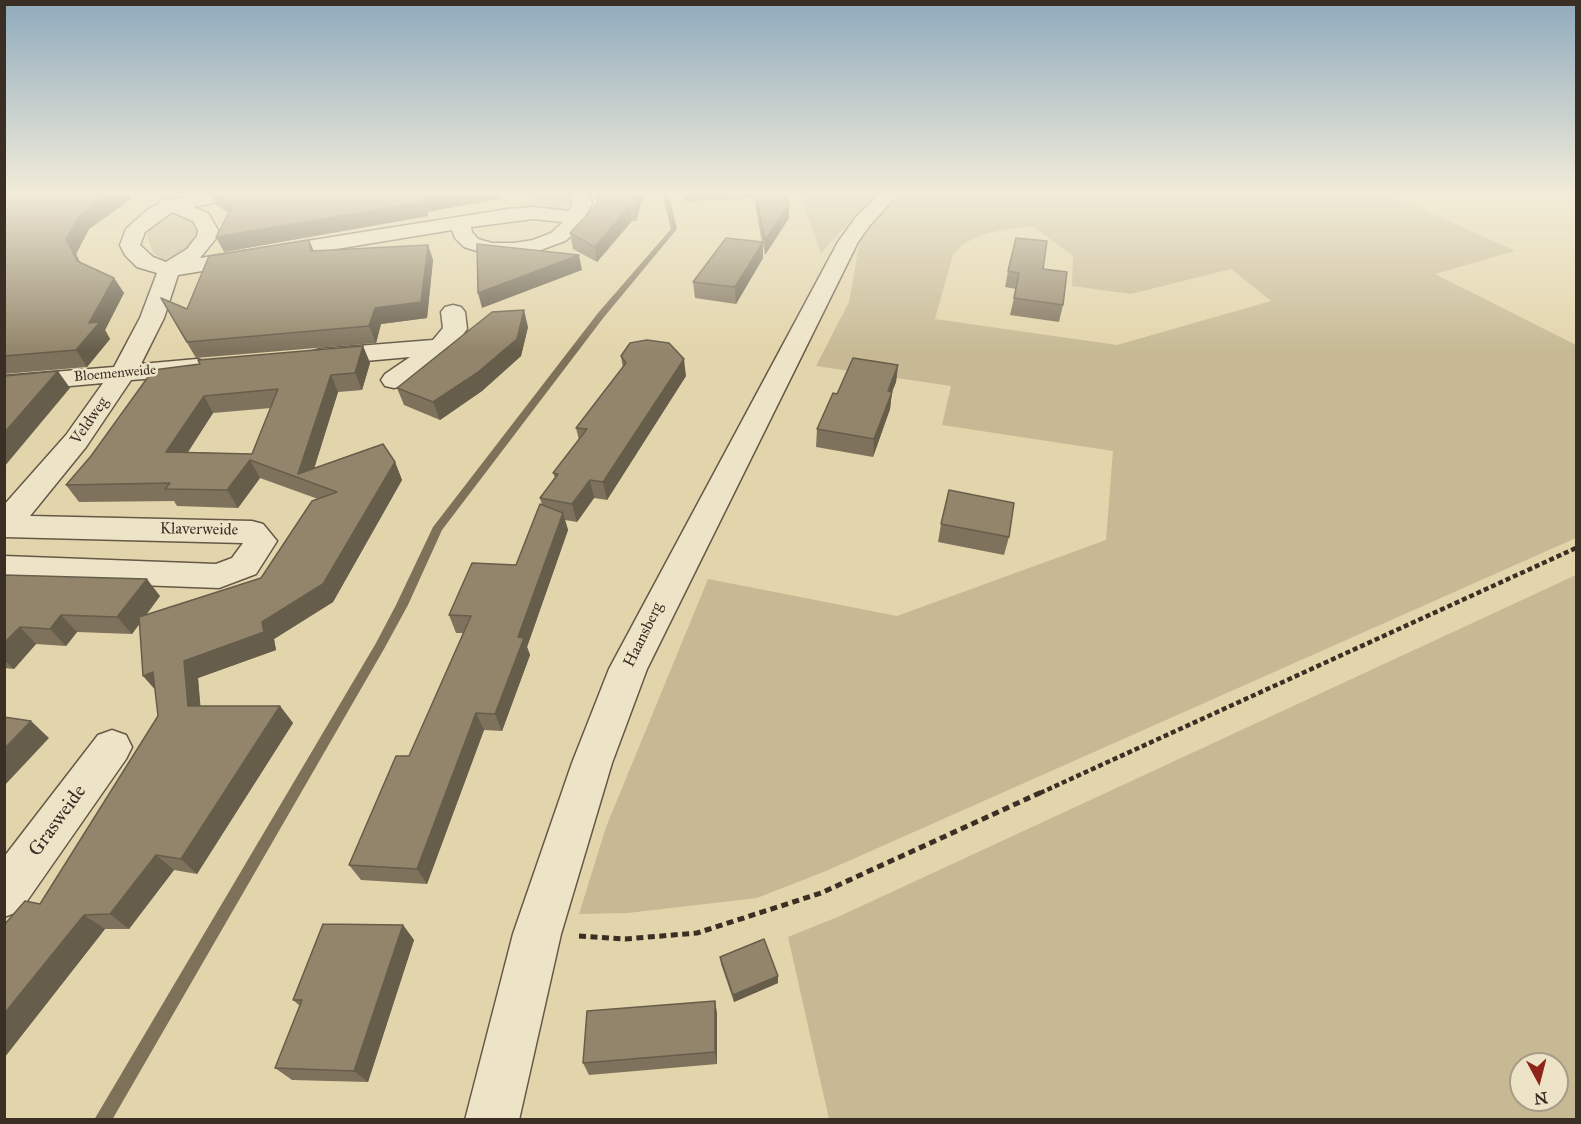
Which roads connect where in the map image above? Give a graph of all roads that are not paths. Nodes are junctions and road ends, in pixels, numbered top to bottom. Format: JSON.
{"nodes":[{"id":1,"x":130,"y":245,"type":"edge"},
{"id":2,"x":202,"y":245,"type":"edge"},
{"id":3,"x":319,"y":245,"type":"edge"},
{"id":4,"x":479,"y":245,"type":"edge"},
{"id":5,"x":535,"y":245,"type":"edge"},
{"id":6,"x":846,"y":245,"type":"edge"},
{"id":7,"x":170,"y":270,"type":"junction"},
{"id":8,"x":453,"y":312,"type":"dead end"},
{"id":9,"x":441,"y":347,"type":"junction"},
{"id":10,"x":299,"y":359,"type":"edge"},
{"id":11,"x":217,"y":366,"type":"edge"},
{"id":12,"x":123,"y":374,"type":"junction"},
{"id":13,"x":394,"y":380,"type":"dead end"},
{"id":14,"x":4,"y":384,"type":"edge"},
{"id":15,"x":5,"y":526,"type":"edge"},
{"id":16,"x":4,"y":568,"type":"edge"},
{"id":17,"x":112,"y":747,"type":"dead end"},
{"id":18,"x":4,"y":895,"type":"edge"},
{"id":19,"x":492,"y":1119,"type":"edge"}],
"edges":[{"from":1,"to":7,"type":"street"},
{"from":2,"to":7,"type":"street"},
{"from":3,"to":7,"type":"street"},
{"from":4,"to":5,"type":"street"},
{"from":6,"to":19,"type":"street","name":"Haansberg"},
{"from":7,"to":12,"type":"street","name":"Veldweg"},
{"from":8,"to":9,"type":"street"},
{"from":9,"to":10,"type":"street"},
{"from":9,"to":13,"type":"street"},
{"from":11,"to":12,"type":"street","name":"Bloemenweide"},
{"from":12,"to":14,"type":"street","name":"Bloemenweide"},
{"from":12,"to":15,"type":"street","name":"Veldweg"},
{"from":15,"to":16,"type":"street","name":"Klaverweide"},
{"from":17,"to":18,"type":"street","name":"Grasweide"}]}
